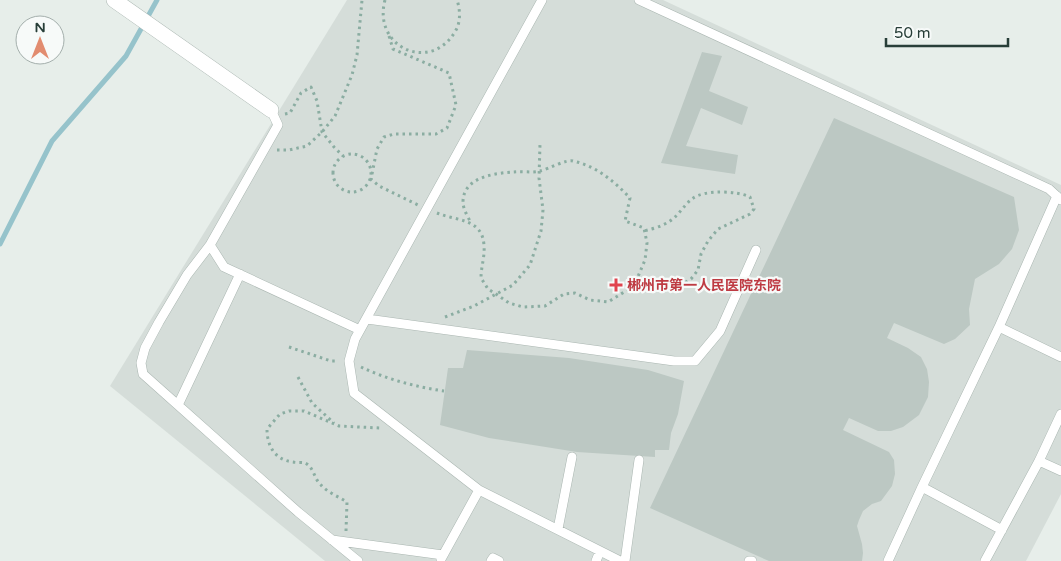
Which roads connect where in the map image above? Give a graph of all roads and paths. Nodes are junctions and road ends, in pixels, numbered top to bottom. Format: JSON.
{"nodes":[{"id":1,"x":114,"y":0,"type":"edge"},
{"id":2,"x":362,"y":0,"type":"edge"},
{"id":3,"x":385,"y":0,"type":"edge"},
{"id":4,"x":456,"y":0,"type":"edge"},
{"id":5,"x":542,"y":0,"type":"edge"},
{"id":6,"x":639,"y":0,"type":"edge"},
{"id":7,"x":389,"y":36,"type":"junction"},
{"id":8,"x":273,"y":113,"type":"junction"},
{"id":9,"x":322,"y":132,"type":"junction"},
{"id":10,"x":540,"y":144,"type":"dead end"},
{"id":11,"x":264,"y":152,"type":"junction"},
{"id":12,"x":344,"y":156,"type":"junction"},
{"id":13,"x":539,"y":172,"type":"junction"},
{"id":14,"x":371,"y":179,"type":"junction"},
{"id":15,"x":1059,"y":198,"type":"edge"},
{"id":16,"x":427,"y":209,"type":"junction"},
{"id":17,"x":471,"y":223,"type":"junction"},
{"id":18,"x":644,"y":232,"type":"junction"},
{"id":19,"x":210,"y":245,"type":"junction"},
{"id":20,"x":756,"y":250,"type":"dead end"},
{"id":21,"x":240,"y":274,"type":"junction"},
{"id":22,"x":636,"y":280,"type":"junction"},
{"id":23,"x":496,"y":294,"type":"junction"},
{"id":24,"x":366,"y":319,"type":"junction"},
{"id":25,"x":421,"y":326,"type":"junction"},
{"id":26,"x":999,"y":327,"type":"junction"},
{"id":27,"x":360,"y":330,"type":"junction"},
{"id":28,"x":289,"y":347,"type":"dead end"},
{"id":29,"x":1061,"y":357,"type":"edge"},
{"id":30,"x":349,"y":361,"type":"junction"},
{"id":31,"x":298,"y":377,"type":"dead end"},
{"id":32,"x":444,"y":390,"type":"dead end"},
{"id":33,"x":178,"y":405,"type":"junction"},
{"id":34,"x":1061,"y":414,"type":"edge"},
{"id":35,"x":395,"y":425,"type":"junction"},
{"id":36,"x":338,"y":426,"type":"junction"},
{"id":37,"x":572,"y":457,"type":"dead end"},
{"id":38,"x":639,"y":460,"type":"dead end"},
{"id":39,"x":1039,"y":461,"type":"junction"},
{"id":40,"x":1061,"y":471,"type":"edge"},
{"id":41,"x":922,"y":487,"type":"junction"},
{"id":42,"x":479,"y":490,"type":"junction"},
{"id":43,"x":558,"y":529,"type":"junction"},
{"id":44,"x":1002,"y":530,"type":"junction"},
{"id":45,"x":332,"y":540,"type":"junction"},
{"id":46,"x":346,"y":542,"type":"junction"},
{"id":47,"x":600,"y":551,"type":"junction"},
{"id":48,"x":442,"y":558,"type":"edge"},
{"id":49,"x":358,"y":561,"type":"edge"},
{"id":50,"x":491,"y":561,"type":"edge"},
{"id":51,"x":498,"y":561,"type":"edge"},
{"id":52,"x":596,"y":561,"type":"edge"},
{"id":53,"x":620,"y":561,"type":"edge"},
{"id":54,"x":625,"y":561,"type":"edge"},
{"id":55,"x":888,"y":561,"type":"edge"},
{"id":56,"x":985,"y":561,"type":"edge"}],
"edges":[{"from":1,"to":8,"type":"street"},
{"from":2,"to":9,"type":"path"},
{"from":3,"to":7,"type":"path"},
{"from":4,"to":7,"type":"path"},
{"from":5,"to":16,"type":"lane"},
{"from":6,"to":15,"type":"lane"},
{"from":7,"to":14,"type":"path"},
{"from":8,"to":9,"type":"path"},
{"from":8,"to":11,"type":"lane"},
{"from":9,"to":11,"type":"path"},
{"from":9,"to":12,"type":"path"},
{"from":10,"to":13,"type":"path"},
{"from":11,"to":19,"type":"lane"},
{"from":12,"to":14,"type":"path"},
{"from":12,"to":14,"type":"path"},
{"from":13,"to":17,"type":"path"},
{"from":13,"to":18,"type":"path"},
{"from":13,"to":23,"type":"path"},
{"from":14,"to":16,"type":"path"},
{"from":15,"to":26,"type":"lane"},
{"from":16,"to":17,"type":"path"},
{"from":16,"to":24,"type":"lane"},
{"from":17,"to":23,"type":"path"},
{"from":18,"to":22,"type":"path"},
{"from":18,"to":22,"type":"path"},
{"from":19,"to":21,"type":"lane"},
{"from":19,"to":33,"type":"lane"},
{"from":20,"to":25,"type":"lane"},
{"from":21,"to":27,"type":"lane"},
{"from":21,"to":33,"type":"lane"},
{"from":22,"to":23,"type":"path"},
{"from":23,"to":25,"type":"path"},
{"from":24,"to":25,"type":"lane"},
{"from":24,"to":27,"type":"lane"},
{"from":26,"to":29,"type":"lane"},
{"from":26,"to":41,"type":"lane"},
{"from":27,"to":30,"type":"lane"},
{"from":28,"to":30,"type":"path"},
{"from":30,"to":32,"type":"path"},
{"from":30,"to":35,"type":"lane"},
{"from":31,"to":36,"type":"path"},
{"from":33,"to":45,"type":"lane"},
{"from":34,"to":39,"type":"lane"},
{"from":35,"to":36,"type":"path"},
{"from":35,"to":42,"type":"lane"},
{"from":36,"to":46,"type":"path"},
{"from":37,"to":43,"type":"lane"},
{"from":38,"to":54,"type":"lane"},
{"from":39,"to":40,"type":"lane"},
{"from":39,"to":44,"type":"lane"},
{"from":41,"to":44,"type":"lane"},
{"from":41,"to":55,"type":"lane"},
{"from":42,"to":43,"type":"lane"},
{"from":42,"to":48,"type":"lane"},
{"from":43,"to":47,"type":"lane"},
{"from":44,"to":56,"type":"lane"},
{"from":45,"to":46,"type":"lane"},
{"from":45,"to":49,"type":"lane"},
{"from":46,"to":48,"type":"lane"},
{"from":47,"to":52,"type":"lane"},
{"from":47,"to":53,"type":"lane"},
{"from":50,"to":51,"type":"lane"}]}
